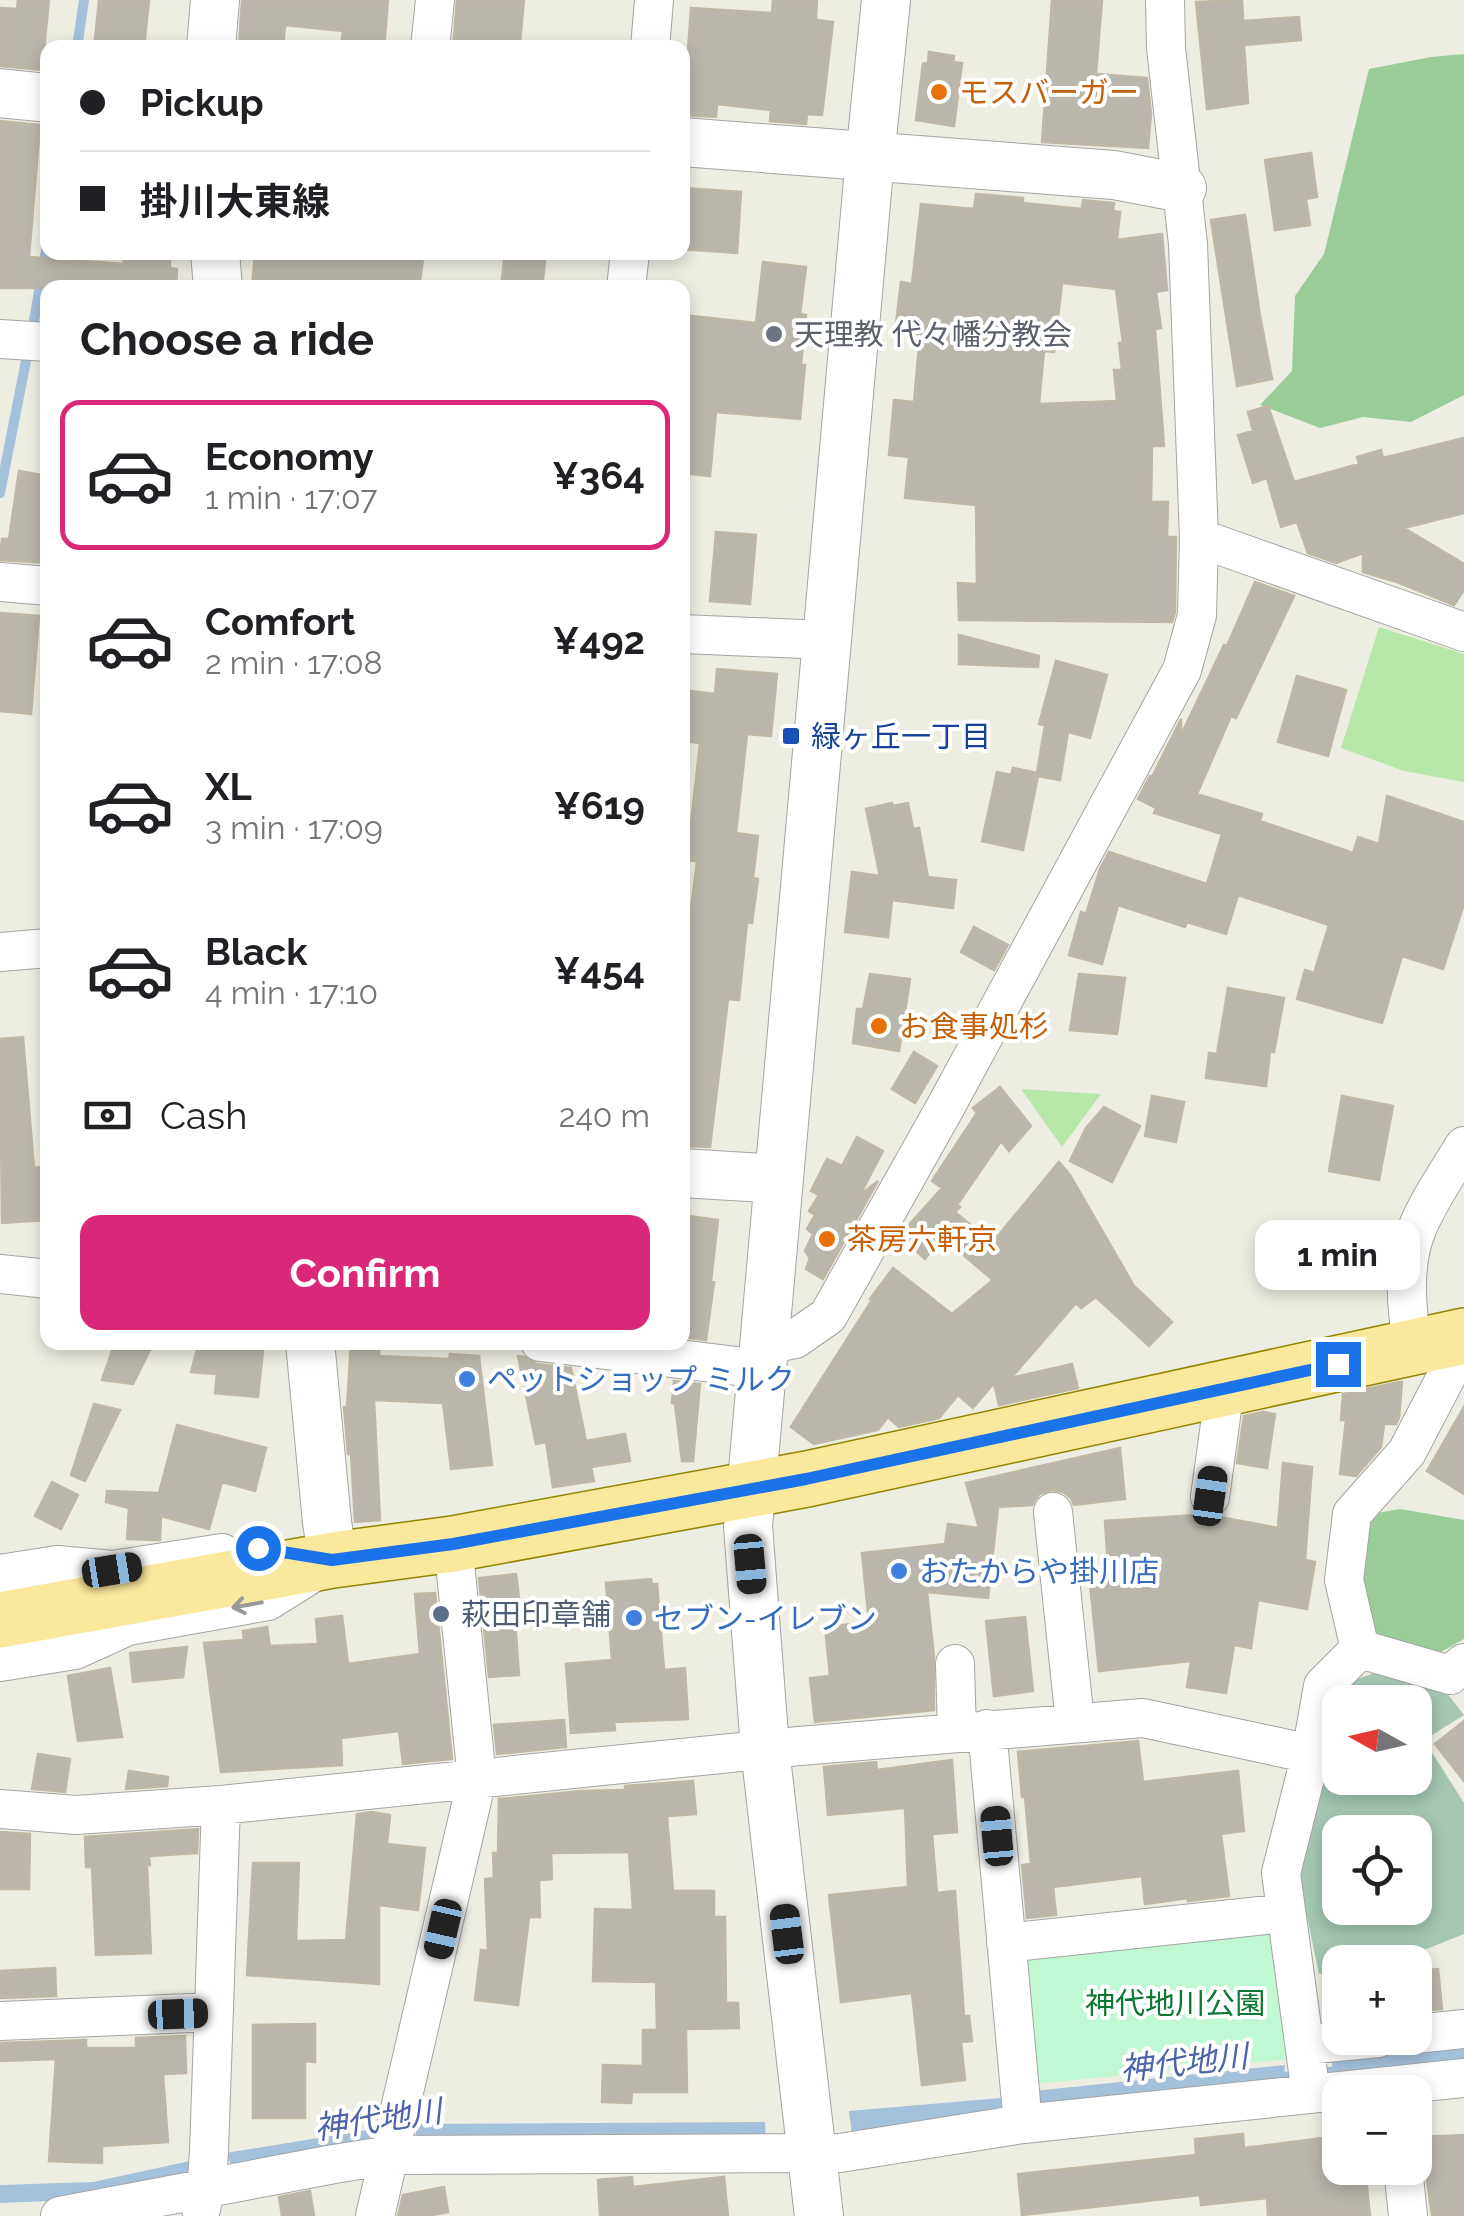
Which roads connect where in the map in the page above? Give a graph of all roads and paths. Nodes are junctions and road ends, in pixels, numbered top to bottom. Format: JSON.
{"nodes":[{"id":1,"x":214,"y":0,"type":"edge"},
{"id":2,"x":434,"y":0,"type":"edge"},
{"id":3,"x":654,"y":0,"type":"edge"},
{"id":4,"x":886,"y":0,"type":"edge"},
{"id":5,"x":1165,"y":0,"type":"edge"},
{"id":6,"x":211,"y":40,"type":"edge"},
{"id":7,"x":431,"y":40,"type":"edge"},
{"id":8,"x":651,"y":40,"type":"edge"},
{"id":9,"x":0,"y":93,"type":"edge"},
{"id":10,"x":40,"y":97,"type":"edge"},
{"id":11,"x":690,"y":143,"type":"edge"},
{"id":12,"x":870,"y":158,"type":"junction"},
{"id":13,"x":1182,"y":188,"type":"junction"},
{"id":14,"x":1198,"y":538,"type":"junction"},
{"id":15,"x":1,"y":582,"type":"edge"},
{"id":16,"x":40,"y":585,"type":"edge"},
{"id":17,"x":1464,"y":632,"type":"edge"},
{"id":18,"x":690,"y":634,"type":"edge"},
{"id":19,"x":827,"y":640,"type":"junction"},
{"id":20,"x":40,"y":949,"type":"edge"},
{"id":21,"x":0,"y":952,"type":"edge"},
{"id":22,"x":1464,"y":1146,"type":"edge"},
{"id":23,"x":690,"y":1172,"type":"edge"},
{"id":24,"x":779,"y":1178,"type":"junction"},
{"id":25,"x":0,"y":1274,"type":"edge"},
{"id":26,"x":40,"y":1278,"type":"edge"},
{"id":27,"x":1444,"y":1340,"type":"edge"},
{"id":28,"x":311,"y":1350,"type":"edge"},
{"id":29,"x":667,"y":1350,"type":"edge"},
{"id":30,"x":762,"y":1356,"type":"junction"},
{"id":31,"x":1225,"y":1388,"type":"junction"},
{"id":32,"x":750,"y":1489,"type":"junction"},
{"id":33,"x":1210,"y":1496,"type":"dead end"},
{"id":34,"x":1053,"y":1512,"type":"dead end"},
{"id":35,"x":453,"y":1544,"type":"junction"},
{"id":36,"x":332,"y":1560,"type":"junction"},
{"id":37,"x":0,"y":1574,"type":"edge"},
{"id":38,"x":0,"y":1620,"type":"edge"},
{"id":39,"x":1360,"y":1649,"type":"junction"},
{"id":40,"x":0,"y":1662,"type":"edge"},
{"id":41,"x":1464,"y":1663,"type":"edge"},
{"id":42,"x":955,"y":1664,"type":"dead end"},
{"id":43,"x":1075,"y":1722,"type":"junction"},
{"id":44,"x":972,"y":1730,"type":"junction"},
{"id":45,"x":766,"y":1749,"type":"junction"},
{"id":46,"x":1311,"y":1754,"type":"junction"},
{"id":47,"x":477,"y":1779,"type":"junction"},
{"id":48,"x":221,"y":1805,"type":"junction"},
{"id":49,"x":0,"y":1809,"type":"edge"},
{"id":50,"x":1286,"y":1913,"type":"junction"},
{"id":51,"x":1006,"y":1943,"type":"junction"},
{"id":52,"x":214,"y":2012,"type":"junction"},
{"id":53,"x":0,"y":2020,"type":"edge"},
{"id":54,"x":1464,"y":2028,"type":"edge"},
{"id":55,"x":1432,"y":2032,"type":"edge"},
{"id":56,"x":1342,"y":2055,"type":"edge"},
{"id":57,"x":1308,"y":2071,"type":"junction"},
{"id":58,"x":1328,"y":2075,"type":"edge"},
{"id":59,"x":1464,"y":2078,"type":"edge"},
{"id":60,"x":1432,"y":2083,"type":"edge"},
{"id":61,"x":1022,"y":2112,"type":"junction"},
{"id":62,"x":394,"y":2142,"type":"junction"},
{"id":63,"x":813,"y":2155,"type":"junction"},
{"id":64,"x":206,"y":2184,"type":"edge"},
{"id":65,"x":1405,"y":2185,"type":"edge"},
{"id":66,"x":60,"y":2216,"type":"edge"},
{"id":67,"x":375,"y":2216,"type":"edge"},
{"id":68,"x":819,"y":2216,"type":"edge"},
{"id":69,"x":1408,"y":2216,"type":"edge"}],
"edges":[{"from":1,"to":6,"type":"street"},
{"from":2,"to":7,"type":"street"},
{"from":3,"to":8,"type":"street"},
{"from":4,"to":12,"type":"street"},
{"from":5,"to":13,"type":"street"},
{"from":9,"to":10,"type":"street"},
{"from":11,"to":12,"type":"street"},
{"from":12,"to":13,"type":"street"},
{"from":12,"to":19,"type":"street"},
{"from":13,"to":14,"type":"street"},
{"from":14,"to":17,"type":"street"},
{"from":14,"to":30,"type":"street"},
{"from":15,"to":16,"type":"street"},
{"from":18,"to":19,"type":"street"},
{"from":19,"to":24,"type":"street"},
{"from":20,"to":21,"type":"street"},
{"from":22,"to":27,"type":"street"},
{"from":23,"to":24,"type":"street"},
{"from":24,"to":30,"type":"street"},
{"from":25,"to":26,"type":"street"},
{"from":27,"to":31,"type":"main road"},
{"from":27,"to":39,"type":"street"},
{"from":28,"to":36,"type":"street"},
{"from":29,"to":30,"type":"street"},
{"from":30,"to":32,"type":"street"},
{"from":31,"to":32,"type":"main road"},
{"from":31,"to":33,"type":"street"},
{"from":32,"to":35,"type":"main road"},
{"from":32,"to":45,"type":"street"},
{"from":34,"to":43,"type":"street"},
{"from":35,"to":36,"type":"main road"},
{"from":35,"to":47,"type":"street"},
{"from":36,"to":37,"type":"street"},
{"from":36,"to":38,"type":"main road"},
{"from":36,"to":40,"type":"street","one_way":true},
{"from":39,"to":41,"type":"street"},
{"from":39,"to":46,"type":"street"},
{"from":42,"to":44,"type":"street"},
{"from":43,"to":44,"type":"street"},
{"from":43,"to":46,"type":"street"},
{"from":44,"to":45,"type":"street"},
{"from":44,"to":51,"type":"street"},
{"from":45,"to":47,"type":"street"},
{"from":45,"to":63,"type":"street"},
{"from":46,"to":50,"type":"street"},
{"from":47,"to":48,"type":"street"},
{"from":47,"to":62,"type":"street"},
{"from":48,"to":49,"type":"street"},
{"from":48,"to":52,"type":"street"},
{"from":50,"to":51,"type":"street"},
{"from":50,"to":57,"type":"street"},
{"from":51,"to":61,"type":"street"},
{"from":52,"to":53,"type":"street"},
{"from":52,"to":64,"type":"street"},
{"from":54,"to":55,"type":"street"},
{"from":56,"to":57,"type":"street"},
{"from":57,"to":58,"type":"street"},
{"from":57,"to":61,"type":"street"},
{"from":59,"to":60,"type":"street"},
{"from":61,"to":63,"type":"street"},
{"from":62,"to":63,"type":"street"},
{"from":62,"to":64,"type":"street"},
{"from":62,"to":67,"type":"street"},
{"from":63,"to":68,"type":"street"},
{"from":64,"to":66,"type":"street"},
{"from":65,"to":69,"type":"street"}]}
